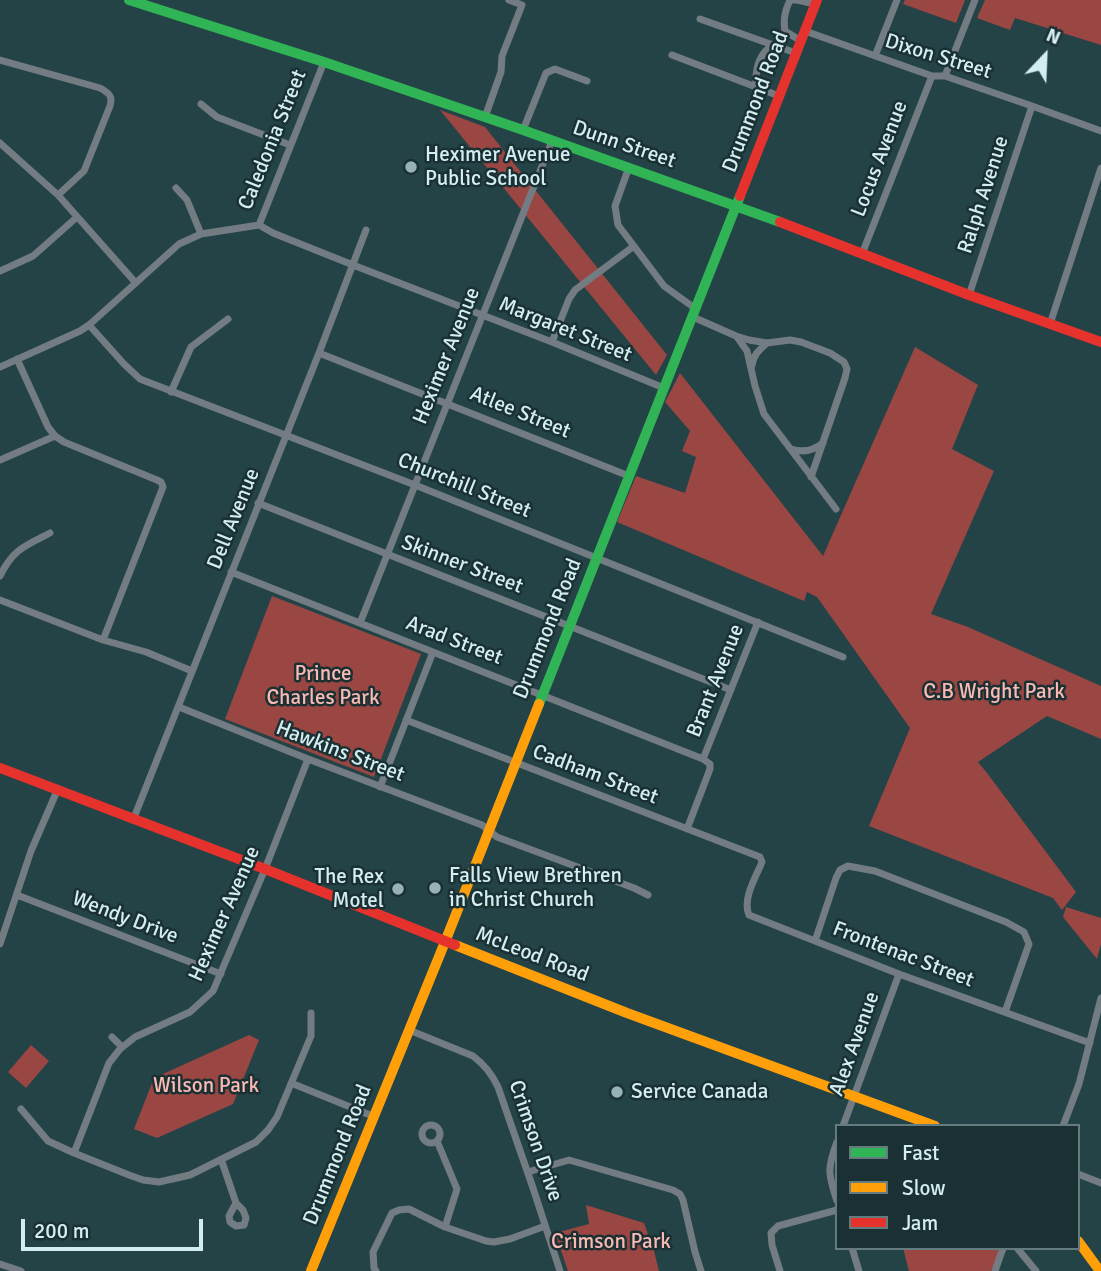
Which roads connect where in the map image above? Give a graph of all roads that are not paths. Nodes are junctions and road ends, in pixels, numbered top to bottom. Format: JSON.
{"nodes":[{"id":1,"x":129,"y":0,"type":"edge"},
{"id":2,"x":509,"y":0,"type":"edge"},
{"id":3,"x":789,"y":0,"type":"edge"},
{"id":4,"x":897,"y":0,"type":"edge"},
{"id":5,"x":975,"y":0,"type":"edge"},
{"id":6,"x":816,"y":2,"type":"edge"},
{"id":7,"x":701,"y":19,"type":"dead end"},
{"id":8,"x":803,"y":36,"type":"junction"},
{"id":9,"x":773,"y":46,"type":"junction"},
{"id":10,"x":796,"y":53,"type":"junction"},
{"id":11,"x":672,"y":55,"type":"dead end"},
{"id":12,"x":875,"y":56,"type":"junction"},
{"id":13,"x":0,"y":60,"type":"edge"},
{"id":14,"x":324,"y":62,"type":"junction"},
{"id":15,"x":932,"y":76,"type":"junction"},
{"id":16,"x":945,"y":76,"type":"junction"},
{"id":17,"x":587,"y":81,"type":"dead end"},
{"id":18,"x":756,"y":87,"type":"junction"},
{"id":19,"x":779,"y":96,"type":"junction"},
{"id":20,"x":201,"y":104,"type":"dead end"},
{"id":21,"x":1032,"y":106,"type":"junction"},
{"id":22,"x":485,"y":117,"type":"junction"},
{"id":23,"x":523,"y":130,"type":"junction"},
{"id":24,"x":1101,"y":131,"type":"edge"},
{"id":25,"x":552,"y":141,"type":"junction"},
{"id":26,"x":0,"y":143,"type":"edge"},
{"id":27,"x":290,"y":145,"type":"junction"},
{"id":28,"x":629,"y":167,"type":"junction"},
{"id":29,"x":1101,"y":168,"type":"edge"},
{"id":30,"x":176,"y":188,"type":"dead end"},
{"id":31,"x":58,"y":195,"type":"junction"},
{"id":32,"x":737,"y":205,"type":"junction"},
{"id":33,"x":77,"y":217,"type":"junction"},
{"id":34,"x":259,"y":225,"type":"junction"},
{"id":35,"x":366,"y":230,"type":"dead end"},
{"id":36,"x":201,"y":234,"type":"junction"},
{"id":37,"x":634,"y":246,"type":"junction"},
{"id":38,"x":862,"y":254,"type":"junction"},
{"id":39,"x":353,"y":265,"type":"junction"},
{"id":40,"x":0,"y":271,"type":"edge"},
{"id":41,"x":135,"y":282,"type":"junction"},
{"id":42,"x":969,"y":295,"type":"junction"},
{"id":43,"x":695,"y":313,"type":"junction"},
{"id":44,"x":482,"y":315,"type":"junction"},
{"id":45,"x":228,"y":319,"type":"dead end"},
{"id":46,"x":1050,"y":324,"type":"junction"},
{"id":47,"x":89,"y":325,"type":"junction"},
{"id":48,"x":736,"y":336,"type":"junction"},
{"id":49,"x":552,"y":342,"type":"junction"},
{"id":50,"x":1101,"y":342,"type":"edge"},
{"id":51,"x":767,"y":343,"type":"junction"},
{"id":52,"x":319,"y":353,"type":"junction"},
{"id":53,"x":17,"y":359,"type":"junction"},
{"id":54,"x":751,"y":366,"type":"junction"},
{"id":55,"x":0,"y":367,"type":"edge"},
{"id":56,"x":664,"y":388,"type":"junction"},
{"id":57,"x":171,"y":392,"type":"junction"},
{"id":58,"x":447,"y":404,"type":"junction"},
{"id":59,"x":286,"y":435,"type":"junction"},
{"id":60,"x":55,"y":436,"type":"junction"},
{"id":61,"x":823,"y":443,"type":"junction"},
{"id":62,"x":789,"y":448,"type":"junction"},
{"id":63,"x":0,"y":460,"type":"edge"},
{"id":64,"x":629,"y":476,"type":"junction"},
{"id":65,"x":811,"y":477,"type":"junction"},
{"id":66,"x":415,"y":485,"type":"junction"},
{"id":67,"x":258,"y":503,"type":"junction"},
{"id":68,"x":836,"y":509,"type":"dead end"},
{"id":69,"x":50,"y":533,"type":"dead end"},
{"id":70,"x":387,"y":554,"type":"junction"},
{"id":71,"x":597,"y":558,"type":"junction"},
{"id":72,"x":232,"y":572,"type":"junction"},
{"id":73,"x":0,"y":576,"type":"edge"},
{"id":74,"x":0,"y":600,"type":"edge"},
{"id":75,"x":758,"y":622,"type":"junction"},
{"id":76,"x":360,"y":623,"type":"junction"},
{"id":77,"x":570,"y":626,"type":"junction"},
{"id":78,"x":103,"y":640,"type":"junction"},
{"id":79,"x":433,"y":652,"type":"junction"},
{"id":80,"x":843,"y":657,"type":"dead end"},
{"id":81,"x":192,"y":671,"type":"junction"},
{"id":82,"x":731,"y":690,"type":"junction"},
{"id":83,"x":542,"y":694,"type":"junction"},
{"id":84,"x":179,"y":707,"type":"junction"},
{"id":85,"x":406,"y":720,"type":"junction"},
{"id":86,"x":308,"y":759,"type":"junction"},
{"id":87,"x":703,"y":759,"type":"junction"},
{"id":88,"x":515,"y":763,"type":"junction"},
{"id":89,"x":0,"y":768,"type":"edge"},
{"id":90,"x":380,"y":786,"type":"junction"},
{"id":91,"x":57,"y":790,"type":"junction"},
{"id":92,"x":133,"y":820,"type":"junction"},
{"id":93,"x":687,"y":829,"type":"junction"},
{"id":94,"x":489,"y":830,"type":"junction"},
{"id":95,"x":265,"y":869,"type":"junction"},
{"id":96,"x":759,"y":869,"type":"joint"},
{"id":97,"x":17,"y":895,"type":"junction"},
{"id":98,"x":649,"y":895,"type":"dead end"},
{"id":99,"x":815,"y":941,"type":"junction"},
{"id":100,"x":446,"y":942,"type":"junction"},
{"id":101,"x":0,"y":944,"type":"edge"},
{"id":102,"x":221,"y":974,"type":"junction"},
{"id":103,"x":899,"y":974,"type":"junction"},
{"id":104,"x":1101,"y":998,"type":"edge"},
{"id":105,"x":1005,"y":1012,"type":"junction"},
{"id":106,"x":312,"y":1013,"type":"dead end"},
{"id":107,"x":409,"y":1030,"type":"junction"},
{"id":108,"x":112,"y":1037,"type":"dead end"},
{"id":109,"x":1090,"y":1043,"type":"junction"},
{"id":110,"x":122,"y":1047,"type":"junction"},
{"id":111,"x":291,"y":1083,"type":"junction"},
{"id":112,"x":855,"y":1095,"type":"junction"},
{"id":113,"x":21,"y":1109,"type":"dead end"},
{"id":114,"x":375,"y":1117,"type":"junction"},
{"id":115,"x":844,"y":1124,"type":"edge"},
{"id":116,"x":930,"y":1124,"type":"edge"},
{"id":117,"x":1064,"y":1124,"type":"edge"},
{"id":118,"x":437,"y":1141,"type":"dead end"},
{"id":119,"x":835,"y":1147,"type":"edge"},
{"id":120,"x":74,"y":1153,"type":"junction"},
{"id":121,"x":220,"y":1159,"type":"junction"},
{"id":122,"x":528,"y":1172,"type":"junction"},
{"id":123,"x":1080,"y":1175,"type":"edge"},
{"id":124,"x":1101,"y":1182,"type":"edge"},
{"id":125,"x":835,"y":1194,"type":"edge"},
{"id":126,"x":236,"y":1203,"type":"dead end"},
{"id":127,"x":835,"y":1211,"type":"edge"},
{"id":128,"x":545,"y":1226,"type":"junction"},
{"id":129,"x":445,"y":1227,"type":"junction"},
{"id":130,"x":1080,"y":1244,"type":"edge"},
{"id":131,"x":853,"y":1250,"type":"edge"},
{"id":132,"x":1002,"y":1250,"type":"edge"},
{"id":133,"x":1019,"y":1250,"type":"edge"},
{"id":134,"x":0,"y":1264,"type":"edge"},
{"id":135,"x":375,"y":1270,"type":"edge"},
{"id":136,"x":21,"y":1271,"type":"edge"},
{"id":137,"x":311,"y":1271,"type":"edge"},
{"id":138,"x":560,"y":1271,"type":"edge"},
{"id":139,"x":701,"y":1271,"type":"edge"},
{"id":140,"x":780,"y":1271,"type":"edge"},
{"id":141,"x":859,"y":1271,"type":"edge"},
{"id":142,"x":995,"y":1271,"type":"edge"},
{"id":143,"x":1036,"y":1271,"type":"edge"},
{"id":144,"x":1100,"y":1271,"type":"edge"}],
"edges":[{"from":1,"to":14,"type":"main road","name":"Dunn Street"},
{"from":2,"to":22,"type":"street"},
{"from":3,"to":6,"type":"street"},
{"from":3,"to":8,"type":"street"},
{"from":4,"to":12,"type":"street"},
{"from":5,"to":16,"type":"street"},
{"from":6,"to":8,"type":"main road","name":"Drummond Road"},
{"from":7,"to":9,"type":"street"},
{"from":8,"to":10,"type":"main road","name":"Drummond Road"},
{"from":8,"to":12,"type":"street","name":"Dixon Street"},
{"from":9,"to":10,"type":"street"},
{"from":9,"to":18,"type":"street"},
{"from":10,"to":19,"type":"main road","name":"Drummond Road"},
{"from":11,"to":18,"type":"street"},
{"from":12,"to":15,"type":"street","name":"Dixon Street"},
{"from":13,"to":31,"type":"street"},
{"from":14,"to":22,"type":"main road","name":"Dunn Street"},
{"from":14,"to":27,"type":"street","name":"Caledonia Street"},
{"from":15,"to":16,"type":"street","name":"Dixon Street"},
{"from":15,"to":38,"type":"street","name":"Locus Avenue"},
{"from":16,"to":21,"type":"street","name":"Dixon Street"},
{"from":17,"to":23,"type":"street"},
{"from":18,"to":19,"type":"street"},
{"from":19,"to":32,"type":"main road","name":"Drummond Road"},
{"from":20,"to":27,"type":"street"},
{"from":21,"to":24,"type":"street","name":"Dixon Street"},
{"from":21,"to":42,"type":"street","name":"Ralph Avenue"},
{"from":22,"to":23,"type":"main road","name":"Dunn Street"},
{"from":23,"to":25,"type":"main road","name":"Dunn Street"},
{"from":25,"to":28,"type":"main road","name":"Dunn Street"},
{"from":25,"to":44,"type":"street","name":"Heximer Avenue"},
{"from":26,"to":31,"type":"street"},
{"from":27,"to":34,"type":"street","name":"Caledonia Street"},
{"from":28,"to":32,"type":"main road","name":"Dunn Street"},
{"from":28,"to":37,"type":"street"},
{"from":29,"to":46,"type":"street"},
{"from":30,"to":36,"type":"street"},
{"from":31,"to":33,"type":"street"},
{"from":32,"to":38,"type":"main road","name":"Dunn Street"},
{"from":32,"to":43,"type":"main road","name":"Drummond Road"},
{"from":33,"to":40,"type":"street"},
{"from":33,"to":41,"type":"street"},
{"from":34,"to":36,"type":"street","name":"Caledonia Street"},
{"from":34,"to":39,"type":"street","name":"Margaret Street"},
{"from":35,"to":39,"type":"street","name":"Dell Avenue"},
{"from":36,"to":41,"type":"street","name":"Caledonia Street"},
{"from":37,"to":43,"type":"street"},
{"from":37,"to":49,"type":"street"},
{"from":38,"to":42,"type":"main road","name":"Dunn Street"},
{"from":39,"to":44,"type":"street","name":"Margaret Street"},
{"from":39,"to":52,"type":"street","name":"Dell Avenue"},
{"from":41,"to":47,"type":"street","name":"Caledonia Street"},
{"from":42,"to":46,"type":"main road","name":"Dunn Street"},
{"from":43,"to":48,"type":"street"},
{"from":43,"to":56,"type":"main road","name":"Drummond Road"},
{"from":44,"to":49,"type":"street","name":"Margaret Street"},
{"from":44,"to":58,"type":"street","name":"Heximer Avenue"},
{"from":45,"to":57,"type":"street"},
{"from":46,"to":50,"type":"main road","name":"Dunn Street"},
{"from":47,"to":53,"type":"street","name":"Caledonia Street"},
{"from":47,"to":57,"type":"street","name":"Churchill Street"},
{"from":48,"to":51,"type":"street"},
{"from":48,"to":54,"type":"street"},
{"from":49,"to":56,"type":"street","name":"Margaret Street"},
{"from":51,"to":54,"type":"street"},
{"from":51,"to":61,"type":"street"},
{"from":52,"to":58,"type":"street","name":"Atlee Street"},
{"from":52,"to":59,"type":"street","name":"Dell Avenue"},
{"from":53,"to":55,"type":"street","name":"Caledonia Street"},
{"from":53,"to":60,"type":"street"},
{"from":54,"to":62,"type":"street"},
{"from":56,"to":64,"type":"main road","name":"Drummond Road"},
{"from":57,"to":59,"type":"street","name":"Churchill Street"},
{"from":58,"to":64,"type":"street","name":"Atlee Street"},
{"from":58,"to":66,"type":"street","name":"Heximer Avenue"},
{"from":59,"to":66,"type":"street","name":"Churchill Street"},
{"from":59,"to":67,"type":"street","name":"Dell Avenue"},
{"from":60,"to":63,"type":"street"},
{"from":60,"to":78,"type":"street"},
{"from":61,"to":62,"type":"street"},
{"from":61,"to":65,"type":"street"},
{"from":62,"to":65,"type":"street"},
{"from":64,"to":71,"type":"main road","name":"Drummond Road"},
{"from":65,"to":68,"type":"street"},
{"from":66,"to":70,"type":"street","name":"Heximer Avenue"},
{"from":66,"to":71,"type":"street","name":"Churchill Street"},
{"from":67,"to":70,"type":"street","name":"Skinner Street"},
{"from":67,"to":72,"type":"street","name":"Dell Avenue"},
{"from":69,"to":73,"type":"street"},
{"from":70,"to":76,"type":"street","name":"Heximer Avenue"},
{"from":70,"to":77,"type":"street","name":"Skinner Street"},
{"from":71,"to":75,"type":"street","name":"Churchill Street"},
{"from":71,"to":77,"type":"main road","name":"Drummond Road"},
{"from":72,"to":76,"type":"street","name":"Arad Street"},
{"from":72,"to":81,"type":"street","name":"Dell Avenue"},
{"from":74,"to":78,"type":"street"},
{"from":75,"to":80,"type":"street","name":"Churchill Street"},
{"from":75,"to":82,"type":"street","name":"Brant Avenue"},
{"from":76,"to":79,"type":"street","name":"Arad Street"},
{"from":77,"to":82,"type":"street","name":"Skinner Street"},
{"from":77,"to":83,"type":"main road","name":"Drummond Road"},
{"from":78,"to":81,"type":"street"},
{"from":79,"to":83,"type":"street","name":"Arad Street"},
{"from":79,"to":85,"type":"street"},
{"from":81,"to":84,"type":"street","name":"Dell Avenue"},
{"from":82,"to":87,"type":"street","name":"Brant Avenue"},
{"from":83,"to":87,"type":"street","name":"Arad Street"},
{"from":83,"to":88,"type":"main road","name":"Drummond Road"},
{"from":84,"to":86,"type":"street","name":"Hawkins Street"},
{"from":84,"to":92,"type":"street","name":"Dell Avenue"},
{"from":85,"to":88,"type":"street","name":"Cadham Street"},
{"from":85,"to":90,"type":"street"},
{"from":86,"to":90,"type":"street","name":"Hawkins Street"},
{"from":86,"to":95,"type":"street","name":"Heximer Avenue"},
{"from":87,"to":93,"type":"street","name":"Brant Avenue"},
{"from":88,"to":93,"type":"street","name":"Cadham Street"},
{"from":88,"to":94,"type":"main road","name":"Drummond Road"},
{"from":89,"to":91,"type":"main road","name":"McLeod Road"},
{"from":90,"to":94,"type":"street","name":"Hawkins Street"},
{"from":91,"to":92,"type":"main road","name":"McLeod Road"},
{"from":91,"to":97,"type":"street"},
{"from":92,"to":95,"type":"main road","name":"McLeod Road"},
{"from":93,"to":96,"type":"street","name":"Cadham Street"},
{"from":94,"to":98,"type":"street","name":"Hawkins Street"},
{"from":94,"to":100,"type":"main road","name":"Drummond Road"},
{"from":95,"to":100,"type":"main road","name":"McLeod Road"},
{"from":95,"to":102,"type":"street","name":"Heximer Avenue"},
{"from":96,"to":99,"type":"street","name":"Frontenac Street"},
{"from":97,"to":101,"type":"street"},
{"from":97,"to":102,"type":"street","name":"Wendy Drive"},
{"from":99,"to":103,"type":"street","name":"Frontenac Street"},
{"from":99,"to":105,"type":"street"},
{"from":100,"to":107,"type":"main road","name":"Drummond Road"},
{"from":100,"to":112,"type":"main road","name":"McLeod Road"},
{"from":102,"to":110,"type":"street","name":"Heximer Avenue"},
{"from":103,"to":105,"type":"street","name":"Frontenac Street"},
{"from":103,"to":112,"type":"street","name":"Alex Avenue"},
{"from":104,"to":109,"type":"street"},
{"from":105,"to":109,"type":"street","name":"Frontenac Street"},
{"from":106,"to":111,"type":"street"},
{"from":107,"to":114,"type":"main road","name":"Drummond Road"},
{"from":107,"to":122,"type":"street","name":"Crimson Drive"},
{"from":108,"to":110,"type":"street"},
{"from":109,"to":117,"type":"street"},
{"from":110,"to":120,"type":"street","name":"Heximer Avenue"},
{"from":111,"to":114,"type":"street"},
{"from":111,"to":121,"type":"street"},
{"from":112,"to":115,"type":"street","name":"Alex Avenue"},
{"from":112,"to":116,"type":"main road","name":"McLeod Road"},
{"from":113,"to":120,"type":"street"},
{"from":114,"to":137,"type":"main road","name":"Drummond Road"},
{"from":118,"to":129,"type":"street"},
{"from":119,"to":125,"type":"street"},
{"from":120,"to":121,"type":"street"},
{"from":121,"to":126,"type":"street"},
{"from":122,"to":128,"type":"street","name":"Crimson Drive"},
{"from":122,"to":139,"type":"street"},
{"from":123,"to":124,"type":"street"},
{"from":127,"to":140,"type":"street"},
{"from":128,"to":129,"type":"street"},
{"from":128,"to":138,"type":"street","name":"Crimson Drive"},
{"from":129,"to":135,"type":"street"},
{"from":130,"to":144,"type":"main road"},
{"from":131,"to":141,"type":"street"},
{"from":132,"to":142,"type":"street"},
{"from":133,"to":143,"type":"street"},
{"from":134,"to":136,"type":"street"}]}
